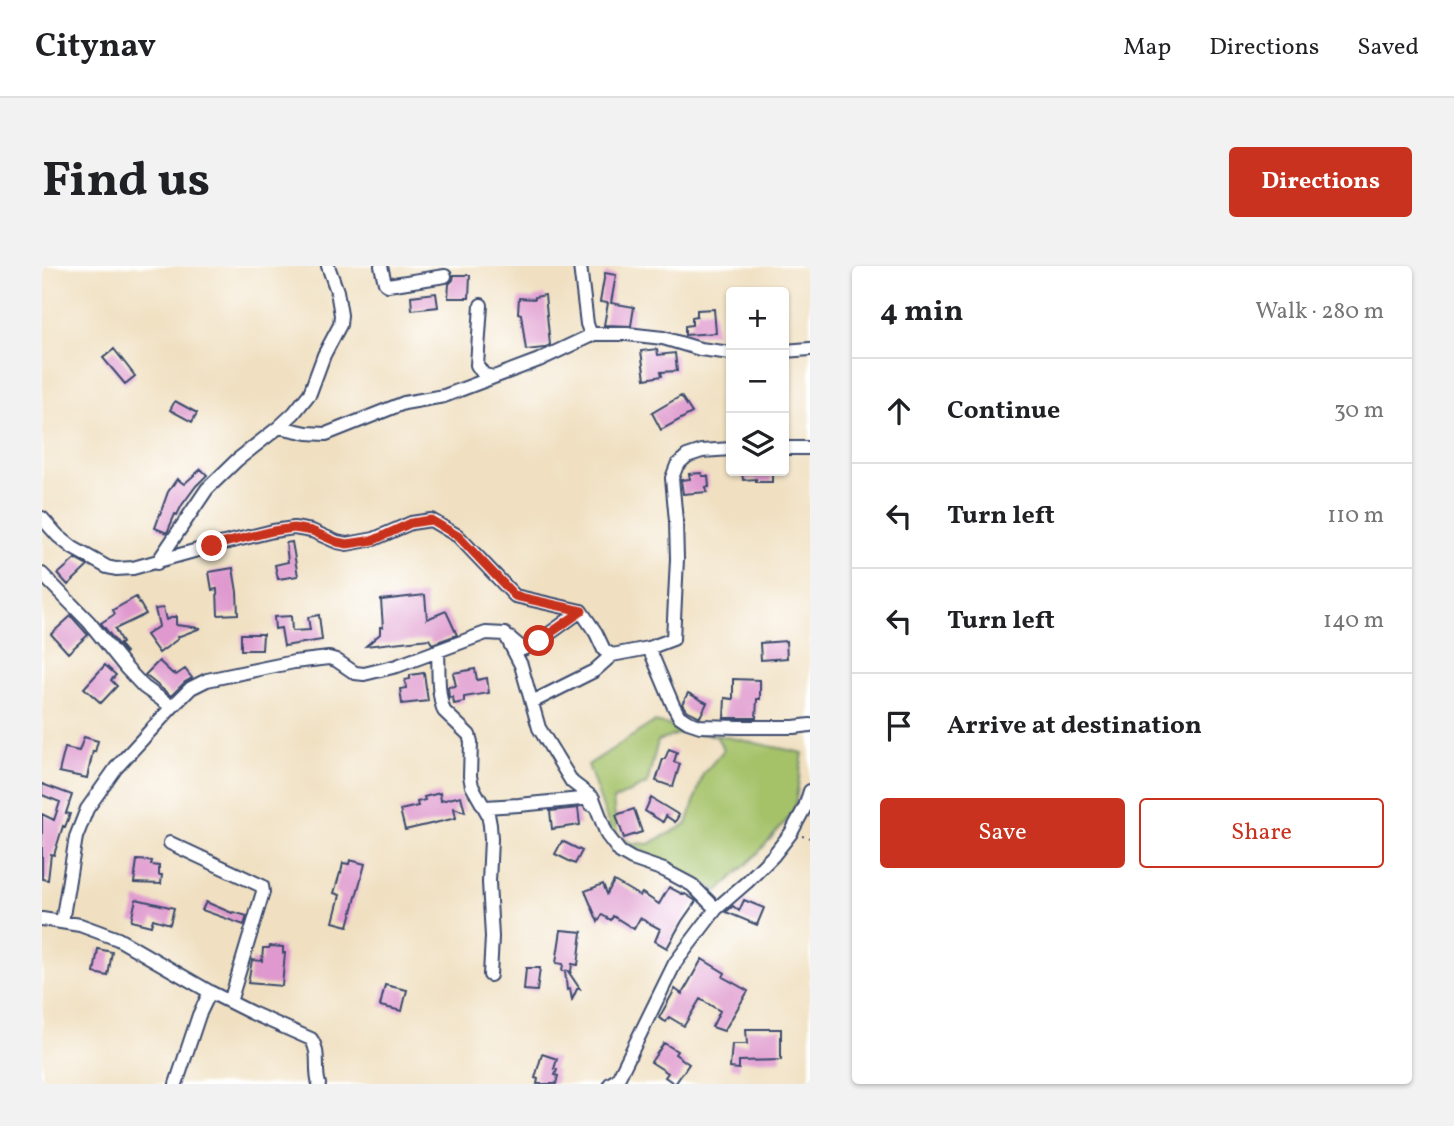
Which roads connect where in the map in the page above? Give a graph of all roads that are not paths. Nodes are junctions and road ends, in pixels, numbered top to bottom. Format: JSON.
{"nodes":[{"id":1,"x":328,"y":266,"type":"edge"},
{"id":2,"x":381,"y":266,"type":"edge"},
{"id":3,"x":580,"y":266,"type":"edge"},
{"id":4,"x":445,"y":276,"type":"dead end"},
{"id":5,"x":481,"y":305,"type":"dead end"},
{"id":6,"x":594,"y":334,"type":"junction"},
{"id":7,"x":810,"y":349,"type":"edge"},
{"id":8,"x":789,"y":351,"type":"edge"},
{"id":9,"x":726,"y":352,"type":"edge"},
{"id":10,"x":494,"y":377,"type":"junction"},
{"id":11,"x":279,"y":427,"type":"junction"},
{"id":12,"x":789,"y":448,"type":"edge"},
{"id":13,"x":810,"y":448,"type":"edge"},
{"id":14,"x":726,"y":449,"type":"edge"},
{"id":15,"x":42,"y":521,"type":"edge"},
{"id":16,"x":157,"y":562,"type":"junction"},
{"id":17,"x":42,"y":574,"type":"edge"},
{"id":18,"x":582,"y":611,"type":"junction"},
{"id":19,"x":505,"y":634,"type":"junction"},
{"id":20,"x":649,"y":648,"type":"junction"},
{"id":21,"x":438,"y":652,"type":"junction"},
{"id":22,"x":612,"y":655,"type":"junction"},
{"id":23,"x":532,"y":702,"type":"junction"},
{"id":24,"x":172,"y":706,"type":"junction"},
{"id":25,"x":810,"y":725,"type":"edge"},
{"id":26,"x":810,"y":791,"type":"edge"},
{"id":27,"x":485,"y":807,"type":"junction"},
{"id":28,"x":170,"y":843,"type":"dead end"},
{"id":29,"x":621,"y":858,"type":"dead end"},
{"id":30,"x":716,"y":909,"type":"junction"},
{"id":31,"x":42,"y":919,"type":"edge"},
{"id":32,"x":62,"y":922,"type":"junction"},
{"id":33,"x":490,"y":975,"type":"dead end"},
{"id":34,"x":210,"y":992,"type":"junction"},
{"id":35,"x":230,"y":1002,"type":"junction"},
{"id":36,"x":618,"y":1082,"type":"edge"},
{"id":37,"x":176,"y":1084,"type":"edge"},
{"id":38,"x":319,"y":1084,"type":"edge"}],
"edges":[{"from":1,"to":11,"type":"street"},
{"from":2,"to":4,"type":"street"},
{"from":3,"to":6,"type":"street"},
{"from":5,"to":10,"type":"street"},
{"from":6,"to":9,"type":"street"},
{"from":6,"to":10,"type":"street"},
{"from":7,"to":8,"type":"street"},
{"from":10,"to":11,"type":"street"},
{"from":11,"to":16,"type":"street"},
{"from":12,"to":13,"type":"street"},
{"from":14,"to":20,"type":"street"},
{"from":15,"to":16,"type":"street"},
{"from":16,"to":18,"type":"street"},
{"from":17,"to":24,"type":"street"},
{"from":18,"to":19,"type":"street"},
{"from":18,"to":22,"type":"street"},
{"from":19,"to":21,"type":"street"},
{"from":19,"to":23,"type":"street"},
{"from":20,"to":22,"type":"street"},
{"from":20,"to":25,"type":"street"},
{"from":21,"to":24,"type":"street"},
{"from":21,"to":27,"type":"street"},
{"from":22,"to":23,"type":"street"},
{"from":23,"to":30,"type":"street"},
{"from":24,"to":32,"type":"street"},
{"from":26,"to":30,"type":"street"},
{"from":27,"to":29,"type":"street"},
{"from":27,"to":33,"type":"street"},
{"from":28,"to":35,"type":"street"},
{"from":30,"to":36,"type":"street"},
{"from":31,"to":32,"type":"street"},
{"from":32,"to":34,"type":"street"},
{"from":34,"to":35,"type":"street"},
{"from":34,"to":37,"type":"street"},
{"from":35,"to":38,"type":"street"}]}
